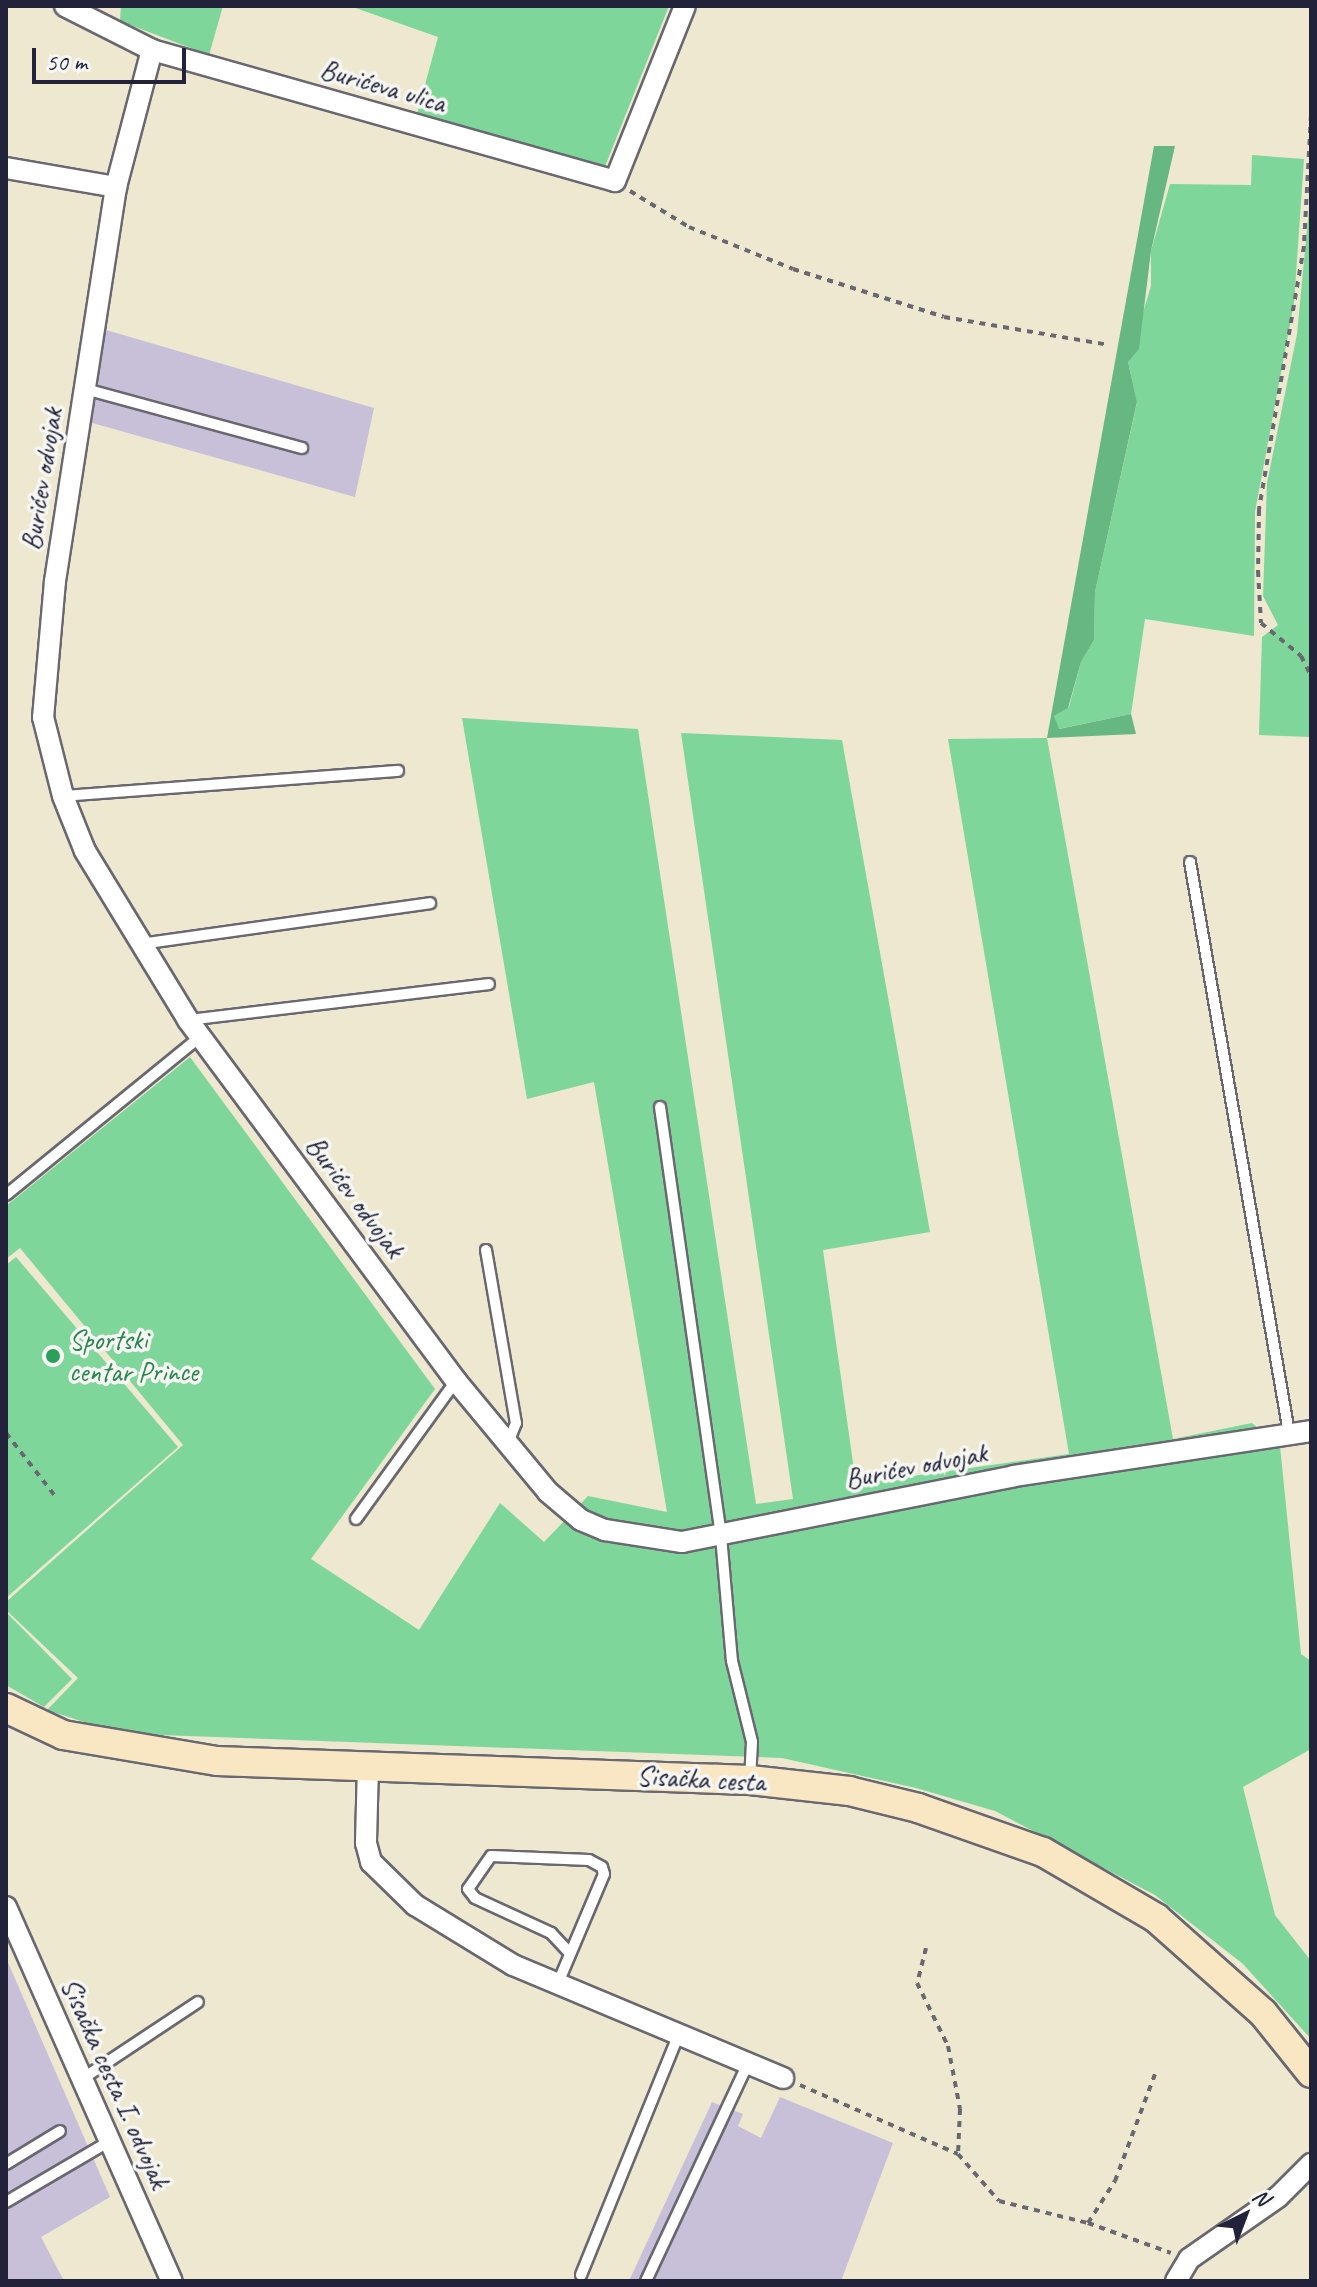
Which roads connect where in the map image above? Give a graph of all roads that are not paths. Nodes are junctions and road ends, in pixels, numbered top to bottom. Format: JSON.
{"nodes":[{"id":1,"x":65,"y":6,"type":"edge"},
{"id":2,"x":685,"y":6,"type":"edge"},
{"id":3,"x":152,"y":50,"type":"junction"},
{"id":4,"x":6,"y":168,"type":"edge"},
{"id":5,"x":116,"y":187,"type":"junction"},
{"id":6,"x":85,"y":389,"type":"junction"},
{"id":7,"x":302,"y":448,"type":"dead end"},
{"id":8,"x":398,"y":771,"type":"dead end"},
{"id":9,"x":63,"y":796,"type":"junction"},
{"id":10,"x":1190,"y":862,"type":"dead end"},
{"id":11,"x":430,"y":903,"type":"dead end"},
{"id":12,"x":138,"y":944,"type":"junction"},
{"id":13,"x":489,"y":984,"type":"dead end"},
{"id":14,"x":194,"y":1028,"type":"junction"},
{"id":15,"x":660,"y":1107,"type":"dead end"},
{"id":16,"x":6,"y":1195,"type":"edge"},
{"id":17,"x":486,"y":1250,"type":"dead end"},
{"id":18,"x":456,"y":1381,"type":"junction"},
{"id":19,"x":1311,"y":1431,"type":"edge"},
{"id":20,"x":1289,"y":1433,"type":"junction"},
{"id":21,"x":507,"y":1445,"type":"junction"},
{"id":22,"x":356,"y":1519,"type":"dead end"},
{"id":23,"x":721,"y":1536,"type":"junction"},
{"id":24,"x":6,"y":1708,"type":"edge"},
{"id":25,"x":368,"y":1765,"type":"junction"},
{"id":26,"x":750,"y":1780,"type":"junction"},
{"id":27,"x":6,"y":1907,"type":"edge"},
{"id":28,"x":568,"y":1951,"type":"junction"},
{"id":29,"x":558,"y":1983,"type":"junction"},
{"id":30,"x":198,"y":2002,"type":"dead end"},
{"id":31,"x":679,"y":2034,"type":"junction"},
{"id":32,"x":748,"y":2063,"type":"junction"},
{"id":33,"x":1311,"y":2073,"type":"edge"},
{"id":34,"x":783,"y":2078,"type":"road end"},
{"id":35,"x":82,"y":2079,"type":"junction"},
{"id":36,"x":60,"y":2131,"type":"dead end"},
{"id":37,"x":110,"y":2141,"type":"junction"},
{"id":38,"x":6,"y":2164,"type":"edge"},
{"id":39,"x":1311,"y":2164,"type":"edge"},
{"id":40,"x":6,"y":2202,"type":"edge"},
{"id":41,"x":581,"y":2275,"type":"dead end"},
{"id":42,"x":172,"y":2281,"type":"edge"},
{"id":43,"x":646,"y":2281,"type":"edge"},
{"id":44,"x":1176,"y":2281,"type":"edge"}],
"edges":[{"from":1,"to":3,"type":"street","name":"Burićeva ulica"},
{"from":2,"to":3,"type":"street","name":"Burićeva ulica"},
{"from":3,"to":5,"type":"street"},
{"from":4,"to":5,"type":"street"},
{"from":5,"to":6,"type":"street","name":"Burićev odvojak"},
{"from":6,"to":7,"type":"lane"},
{"from":6,"to":9,"type":"street","name":"Burićev odvojak"},
{"from":8,"to":9,"type":"lane"},
{"from":9,"to":12,"type":"street","name":"Burićev odvojak"},
{"from":10,"to":20,"type":"lane"},
{"from":11,"to":12,"type":"lane"},
{"from":12,"to":14,"type":"street","name":"Burićev odvojak"},
{"from":13,"to":14,"type":"lane"},
{"from":14,"to":16,"type":"lane"},
{"from":14,"to":18,"type":"street","name":"Burićev odvojak"},
{"from":15,"to":23,"type":"lane"},
{"from":17,"to":21,"type":"lane"},
{"from":18,"to":21,"type":"street","name":"Burićev odvojak"},
{"from":18,"to":22,"type":"lane"},
{"from":19,"to":20,"type":"street","name":"Burićev odvojak"},
{"from":20,"to":23,"type":"street","name":"Burićev odvojak"},
{"from":21,"to":23,"type":"street","name":"Burićev odvojak"},
{"from":23,"to":26,"type":"lane"},
{"from":24,"to":25,"type":"main road","name":"Sisačka cesta"},
{"from":25,"to":26,"type":"main road","name":"Sisačka cesta"},
{"from":25,"to":29,"type":"street"},
{"from":26,"to":33,"type":"main road","name":"Sisačka cesta"},
{"from":27,"to":35,"type":"street","name":"Sisačka cesta I. odvojak"},
{"from":28,"to":28,"type":"lane"},
{"from":28,"to":29,"type":"lane"},
{"from":29,"to":31,"type":"street"},
{"from":30,"to":35,"type":"lane"},
{"from":31,"to":32,"type":"street"},
{"from":31,"to":41,"type":"lane"},
{"from":32,"to":34,"type":"street"},
{"from":32,"to":43,"type":"lane"},
{"from":35,"to":37,"type":"street","name":"Sisačka cesta I. odvojak"},
{"from":36,"to":38,"type":"lane"},
{"from":37,"to":40,"type":"lane"},
{"from":37,"to":42,"type":"street","name":"Sisačka cesta I. odvojak"},
{"from":39,"to":44,"type":"street"}]}
